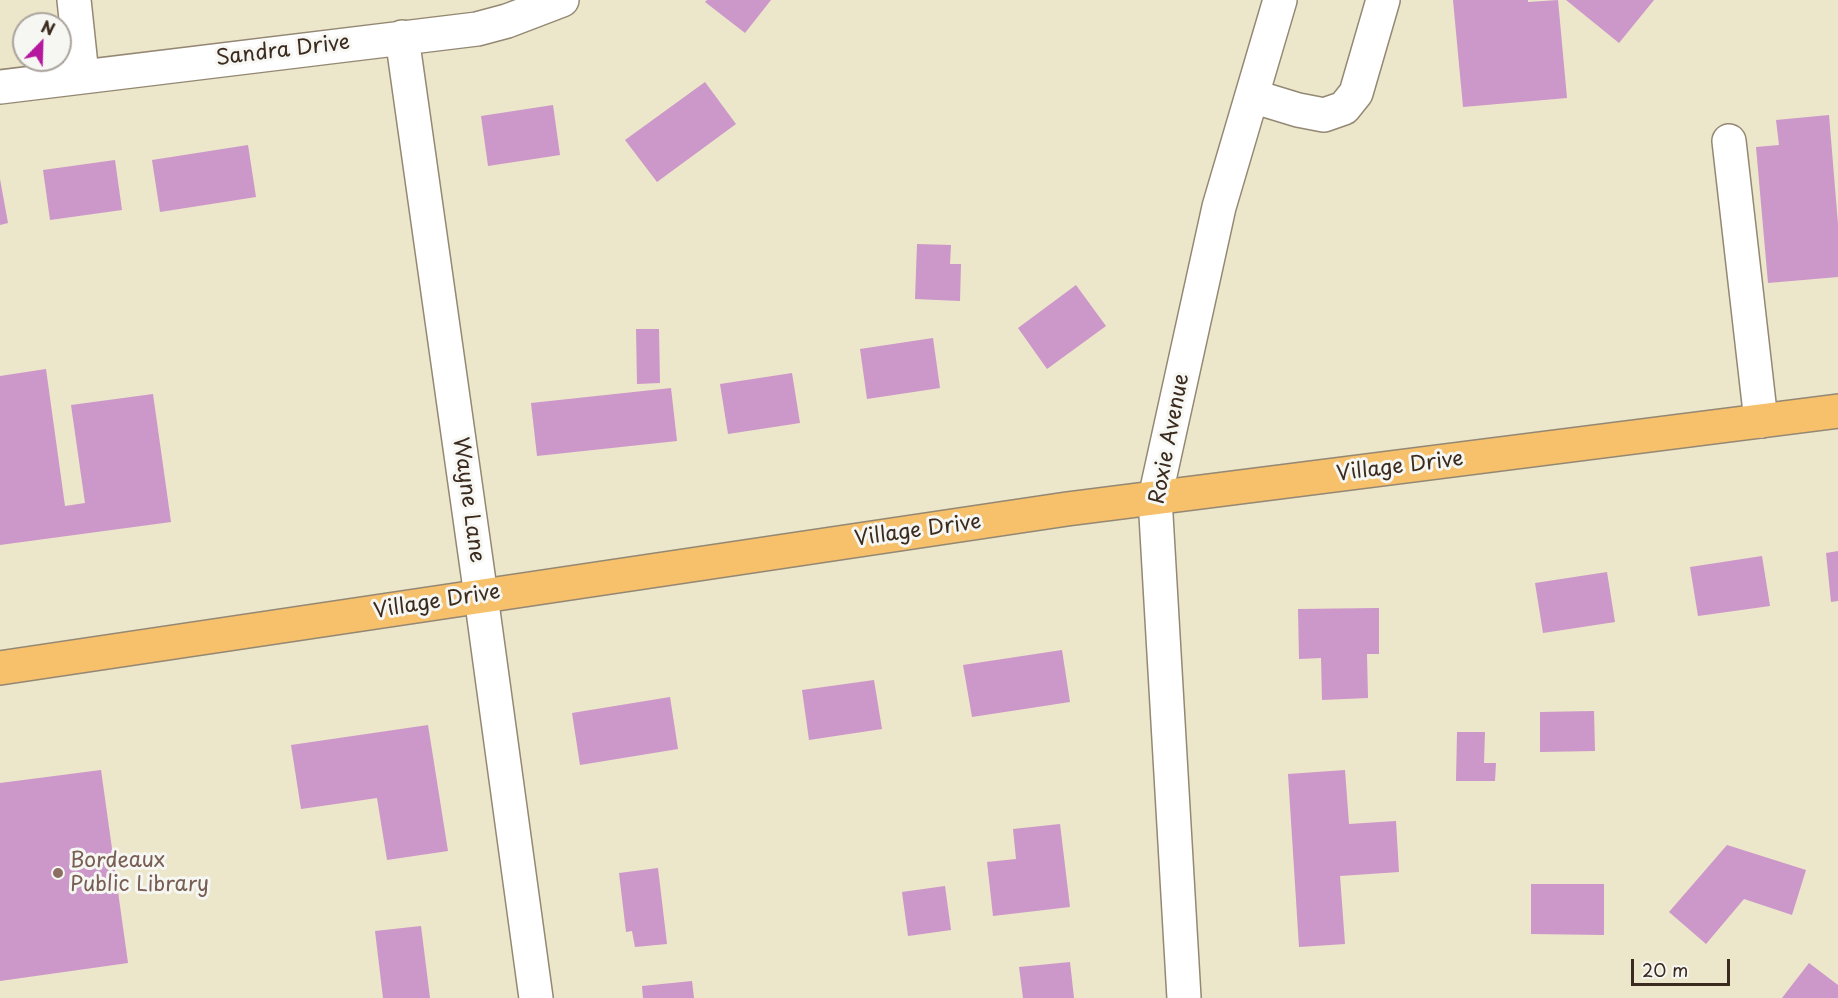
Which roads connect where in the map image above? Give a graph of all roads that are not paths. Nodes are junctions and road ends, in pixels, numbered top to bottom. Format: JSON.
{"nodes":[{"id":1,"x":74,"y":0,"type":"edge"},
{"id":2,"x":562,"y":0,"type":"edge"},
{"id":3,"x":1280,"y":0,"type":"edge"},
{"id":4,"x":1383,"y":0,"type":"edge"},
{"id":5,"x":402,"y":37,"type":"junction"},
{"id":6,"x":82,"y":75,"type":"junction"},
{"id":7,"x":0,"y":87,"type":"edge"},
{"id":8,"x":1252,"y":96,"type":"junction"},
{"id":9,"x":1729,"y":141,"type":"dead end"},
{"id":10,"x":1838,"y":411,"type":"edge"},
{"id":11,"x":1761,"y":421,"type":"junction"},
{"id":12,"x":1155,"y":498,"type":"junction"},
{"id":13,"x":481,"y":596,"type":"junction"},
{"id":14,"x":0,"y":668,"type":"edge"},
{"id":15,"x":536,"y":998,"type":"edge"},
{"id":16,"x":1185,"y":998,"type":"edge"}],
"edges":[{"from":1,"to":6,"type":"street"},
{"from":2,"to":5,"type":"street","name":"Sandra Drive"},
{"from":3,"to":8,"type":"street","name":"Roxie Avenue"},
{"from":4,"to":8,"type":"street"},
{"from":5,"to":6,"type":"street","name":"Sandra Drive"},
{"from":5,"to":13,"type":"street","name":"Wayne Lane"},
{"from":6,"to":7,"type":"street","name":"Sandra Drive"},
{"from":8,"to":12,"type":"street","name":"Roxie Avenue"},
{"from":9,"to":11,"type":"street"},
{"from":10,"to":11,"type":"main road","name":"Village Drive"},
{"from":11,"to":12,"type":"main road","name":"Village Drive"},
{"from":12,"to":13,"type":"main road","name":"Village Drive"},
{"from":12,"to":16,"type":"street","name":"Roxie Avenue"},
{"from":13,"to":14,"type":"main road","name":"Village Drive"},
{"from":13,"to":15,"type":"street","name":"Wayne Lane"}]}
